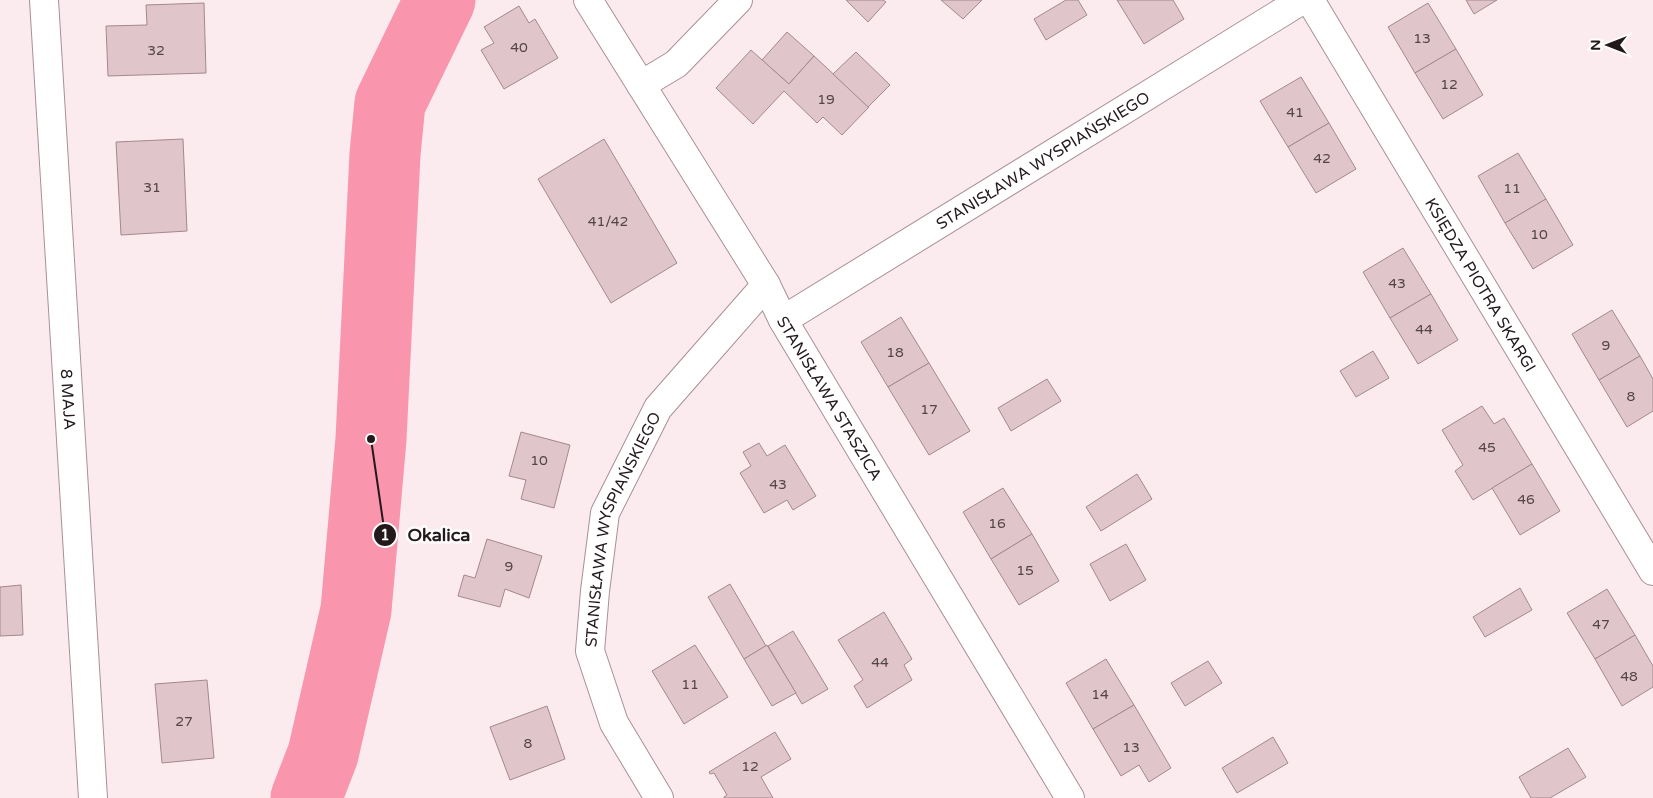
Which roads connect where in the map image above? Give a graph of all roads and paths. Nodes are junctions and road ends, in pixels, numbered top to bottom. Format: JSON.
{"nodes":[{"id":1,"x":44,"y":0,"type":"edge"},
{"id":2,"x":588,"y":0,"type":"edge"},
{"id":3,"x":738,"y":0,"type":"edge"},
{"id":4,"x":1302,"y":0,"type":"edge"},
{"id":5,"x":1310,"y":0,"type":"edge"},
{"id":6,"x":641,"y":85,"type":"junction"},
{"id":7,"x":766,"y":285,"type":"junction"},
{"id":8,"x":783,"y":320,"type":"junction"},
{"id":9,"x":1653,"y":570,"type":"edge"},
{"id":10,"x":93,"y":798,"type":"edge"},
{"id":11,"x":659,"y":798,"type":"edge"},
{"id":12,"x":1070,"y":798,"type":"edge"}],
"edges":[{"from":1,"to":10,"type":"street","name":"8 MAJA"},
{"from":2,"to":6,"type":"street","name":"STANISŁAWA STASZICA"},
{"from":3,"to":6,"type":"street"},
{"from":4,"to":8,"type":"street","name":"STANISŁAWA WYSPIAŃSKIEGO"},
{"from":5,"to":9,"type":"street","name":"KSIĘDZA PIOTRA SKARGI"},
{"from":6,"to":7,"type":"street","name":"STANISŁAWA STASZICA"},
{"from":7,"to":8,"type":"street","name":"STANISŁAWA STASZICA"},
{"from":7,"to":11,"type":"street","name":"STANISŁAWA WYSPIAŃSKIEGO"},
{"from":8,"to":12,"type":"street","name":"STANISŁAWA STASZICA"}]}
